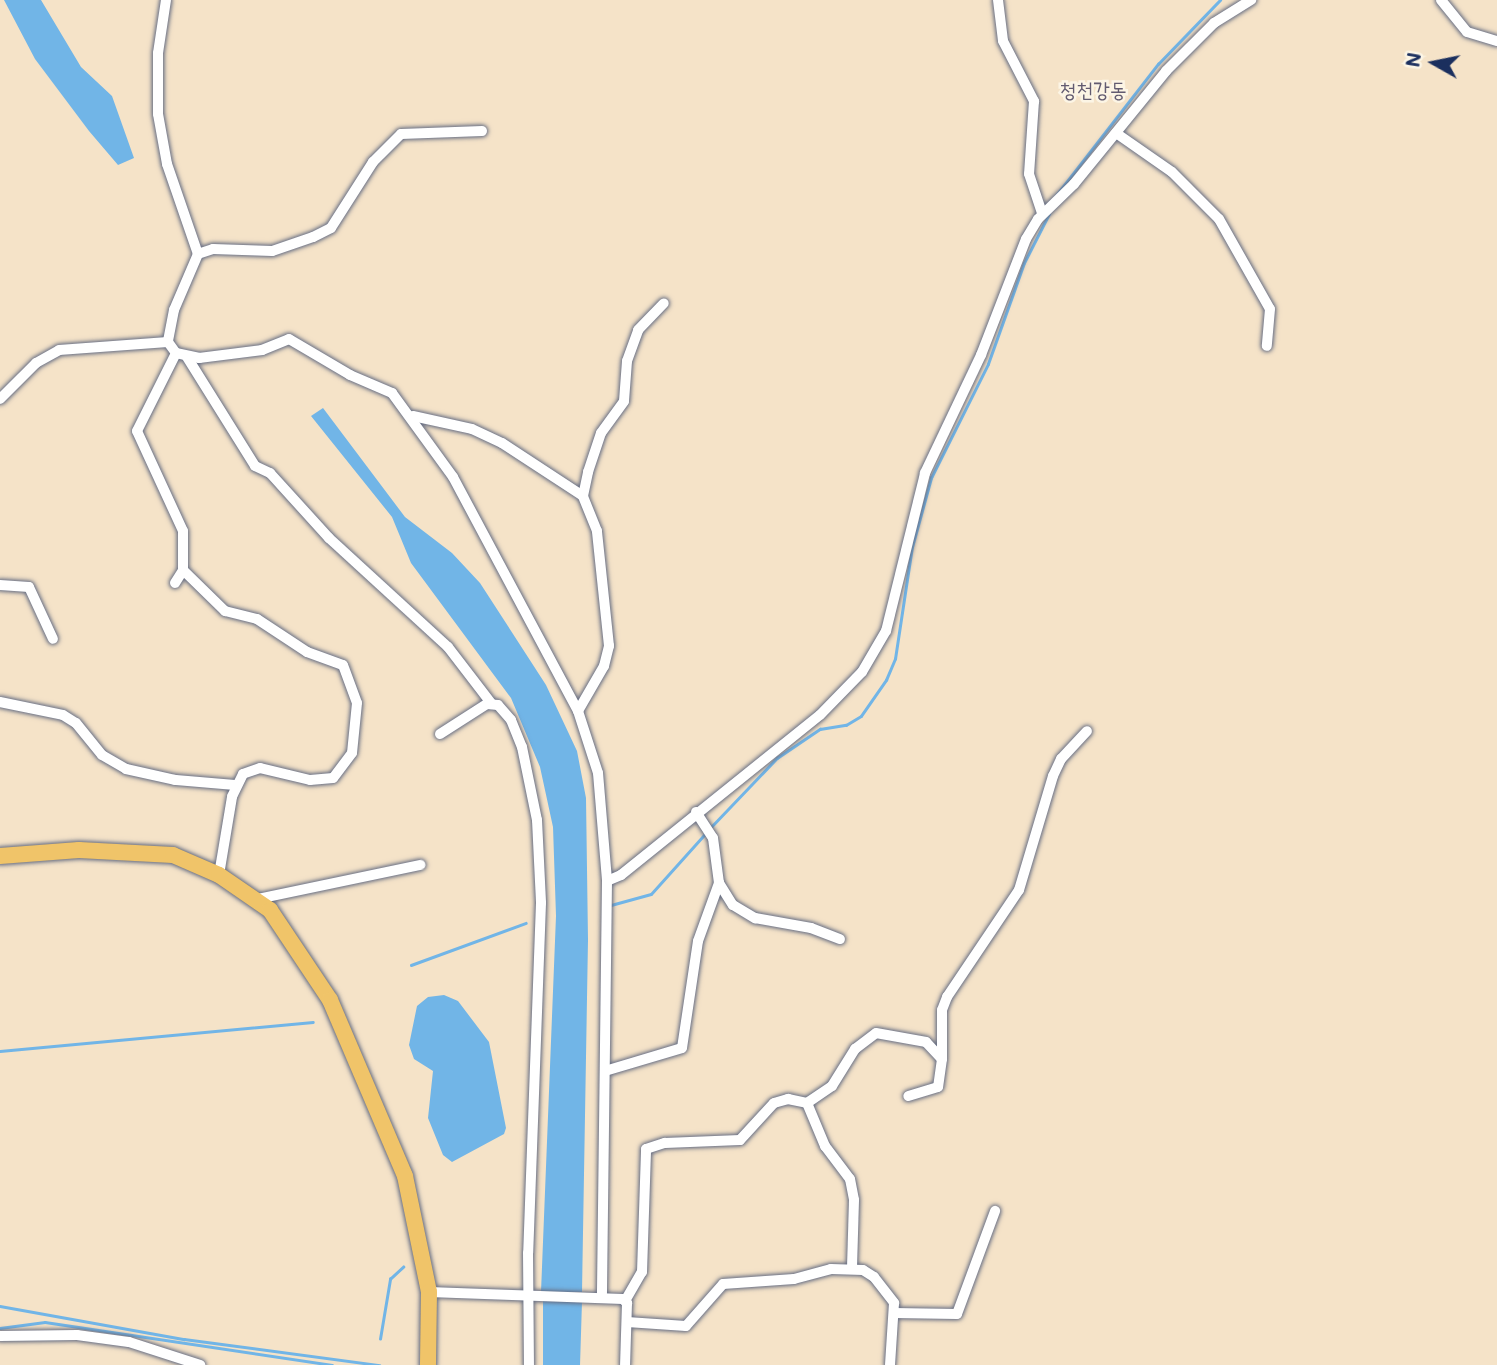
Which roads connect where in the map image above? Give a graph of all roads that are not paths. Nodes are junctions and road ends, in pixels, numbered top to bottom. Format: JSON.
{"nodes":[{"id":1,"x":166,"y":0,"type":"edge"},
{"id":2,"x":998,"y":0,"type":"edge"},
{"id":3,"x":1251,"y":0,"type":"edge"},
{"id":4,"x":1441,"y":0,"type":"edge"},
{"id":5,"x":1497,"y":41,"type":"edge"},
{"id":6,"x":482,"y":131,"type":"dead end"},
{"id":7,"x":1116,"y":133,"type":"junction"},
{"id":8,"x":1049,"y":207,"type":"junction"},
{"id":9,"x":198,"y":254,"type":"junction"},
{"id":10,"x":664,"y":303,"type":"dead end"},
{"id":11,"x":168,"y":342,"type":"junction"},
{"id":12,"x":1267,"y":346,"type":"dead end"},
{"id":13,"x":182,"y":355,"type":"junction"},
{"id":14,"x":0,"y":400,"type":"edge"},
{"id":15,"x":412,"y":416,"type":"junction"},
{"id":16,"x":583,"y":496,"type":"junction"},
{"id":17,"x":183,"y":570,"type":"junction"},
{"id":18,"x":175,"y":583,"type":"dead end"},
{"id":19,"x":0,"y":585,"type":"edge"},
{"id":20,"x":53,"y":639,"type":"dead end"},
{"id":21,"x":0,"y":702,"type":"edge"},
{"id":22,"x":491,"y":703,"type":"junction"},
{"id":23,"x":578,"y":711,"type":"junction"},
{"id":24,"x":1087,"y":731,"type":"dead end"},
{"id":25,"x":440,"y":734,"type":"dead end"},
{"id":26,"x":236,"y":785,"type":"junction"},
{"id":27,"x":696,"y":812,"type":"junction"},
{"id":28,"x":0,"y":855,"type":"edge"},
{"id":29,"x":420,"y":865,"type":"dead end"},
{"id":30,"x":219,"y":875,"type":"junction"},
{"id":31,"x":607,"y":881,"type":"junction"},
{"id":32,"x":719,"y":883,"type":"junction"},
{"id":33,"x":257,"y":899,"type":"junction"},
{"id":34,"x":840,"y":939,"type":"dead end"},
{"id":35,"x":942,"y":1059,"type":"junction"},
{"id":36,"x":605,"y":1071,"type":"junction"},
{"id":37,"x":908,"y":1096,"type":"dead end"},
{"id":38,"x":807,"y":1103,"type":"junction"},
{"id":39,"x":995,"y":1211,"type":"dead end"},
{"id":40,"x":852,"y":1269,"type":"junction"},
{"id":41,"x":429,"y":1292,"type":"junction"},
{"id":42,"x":530,"y":1295,"type":"junction"},
{"id":43,"x":602,"y":1298,"type":"junction"},
{"id":44,"x":625,"y":1301,"type":"junction"},
{"id":45,"x":894,"y":1313,"type":"junction"},
{"id":46,"x":627,"y":1322,"type":"junction"},
{"id":47,"x":0,"y":1336,"type":"edge"},
{"id":48,"x":200,"y":1365,"type":"edge"},
{"id":49,"x":428,"y":1365,"type":"edge"},
{"id":50,"x":528,"y":1365,"type":"edge"},
{"id":51,"x":625,"y":1365,"type":"edge"},
{"id":52,"x":890,"y":1365,"type":"edge"}],
"edges":[{"from":1,"to":9,"type":"street"},
{"from":2,"to":8,"type":"street"},
{"from":3,"to":7,"type":"street"},
{"from":4,"to":5,"type":"street"},
{"from":6,"to":9,"type":"street"},
{"from":7,"to":8,"type":"street"},
{"from":7,"to":12,"type":"street"},
{"from":8,"to":27,"type":"street"},
{"from":9,"to":11,"type":"street"},
{"from":10,"to":16,"type":"street"},
{"from":11,"to":13,"type":"street"},
{"from":11,"to":14,"type":"street"},
{"from":13,"to":15,"type":"street"},
{"from":13,"to":17,"type":"street"},
{"from":13,"to":22,"type":"street"},
{"from":15,"to":16,"type":"street"},
{"from":15,"to":23,"type":"street"},
{"from":16,"to":23,"type":"street"},
{"from":17,"to":18,"type":"street"},
{"from":17,"to":26,"type":"street"},
{"from":19,"to":20,"type":"street"},
{"from":21,"to":26,"type":"street"},
{"from":22,"to":25,"type":"street"},
{"from":22,"to":42,"type":"street"},
{"from":23,"to":31,"type":"street"},
{"from":24,"to":35,"type":"street"},
{"from":26,"to":30,"type":"street"},
{"from":27,"to":31,"type":"street"},
{"from":27,"to":32,"type":"street"},
{"from":28,"to":30,"type":"main road"},
{"from":29,"to":33,"type":"street"},
{"from":30,"to":33,"type":"main road"},
{"from":31,"to":36,"type":"street"},
{"from":32,"to":34,"type":"street"},
{"from":32,"to":36,"type":"street"},
{"from":33,"to":41,"type":"main road"},
{"from":35,"to":37,"type":"street"},
{"from":35,"to":38,"type":"street"},
{"from":36,"to":43,"type":"street"},
{"from":38,"to":40,"type":"street"},
{"from":38,"to":44,"type":"street"},
{"from":39,"to":45,"type":"street"},
{"from":40,"to":45,"type":"street"},
{"from":40,"to":46,"type":"street"},
{"from":41,"to":42,"type":"street"},
{"from":41,"to":49,"type":"main road"},
{"from":42,"to":43,"type":"street"},
{"from":42,"to":50,"type":"street"},
{"from":43,"to":44,"type":"street"},
{"from":44,"to":46,"type":"street"},
{"from":45,"to":52,"type":"street"},
{"from":46,"to":51,"type":"street"},
{"from":47,"to":48,"type":"street"}]}
